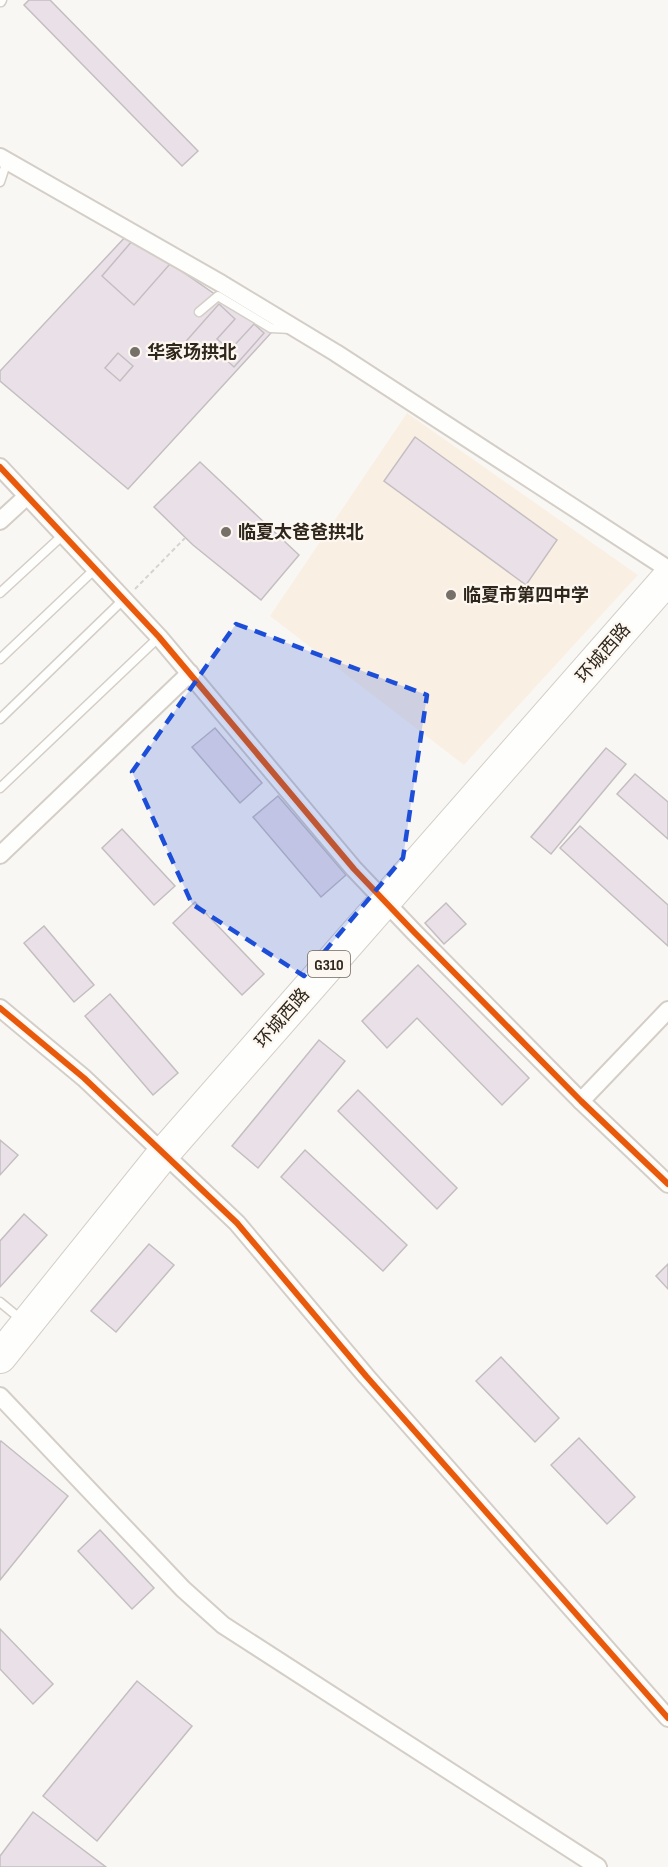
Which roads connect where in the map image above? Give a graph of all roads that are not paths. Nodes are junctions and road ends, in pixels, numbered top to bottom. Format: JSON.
{"nodes":[{"id":1,"x":3,"y":159,"type":"edge"},
{"id":2,"x":0,"y":182,"type":"edge"},
{"id":3,"x":199,"y":312,"type":"dead end"},
{"id":4,"x":297,"y":330,"type":"junction"},
{"id":5,"x":0,"y":467,"type":"edge"},
{"id":6,"x":27,"y":496,"type":"junction"},
{"id":7,"x":0,"y":521,"type":"edge"},
{"id":8,"x":63,"y":535,"type":"junction"},
{"id":9,"x":96,"y":568,"type":"junction"},
{"id":10,"x":668,"y":569,"type":"edge"},
{"id":11,"x":668,"y":578,"type":"edge"},
{"id":12,"x":0,"y":593,"type":"edge"},
{"id":13,"x":125,"y":599,"type":"junction"},
{"id":14,"x":159,"y":637,"type":"junction"},
{"id":15,"x":0,"y":659,"type":"edge"},
{"id":16,"x":190,"y":673,"type":"junction"},
{"id":17,"x":0,"y":719,"type":"edge"},
{"id":18,"x":0,"y":788,"type":"edge"},
{"id":19,"x":0,"y":855,"type":"edge"},
{"id":20,"x":385,"y":899,"type":"junction"},
{"id":21,"x":0,"y":1008,"type":"edge"},
{"id":22,"x":668,"y":1010,"type":"edge"},
{"id":23,"x":581,"y":1101,"type":"junction"},
{"id":24,"x":164,"y":1154,"type":"junction"},
{"id":25,"x":668,"y":1184,"type":"edge"},
{"id":26,"x":0,"y":1302,"type":"edge"},
{"id":27,"x":27,"y":1324,"type":"junction"},
{"id":28,"x":0,"y":1357,"type":"edge"},
{"id":29,"x":0,"y":1396,"type":"edge"},
{"id":30,"x":668,"y":1718,"type":"edge"},
{"id":31,"x":598,"y":1867,"type":"edge"}],
"edges":[{"from":1,"to":2,"type":"lane"},
{"from":1,"to":4,"type":"street"},
{"from":3,"to":4,"type":"lane"},
{"from":4,"to":10,"type":"street"},
{"from":5,"to":6,"type":"street"},
{"from":6,"to":7,"type":"street"},
{"from":6,"to":8,"type":"street"},
{"from":8,"to":9,"type":"street"},
{"from":8,"to":12,"type":"lane"},
{"from":9,"to":13,"type":"street"},
{"from":9,"to":15,"type":"lane"},
{"from":11,"to":20,"type":"highway","name":"环城西路","number":"G310"},
{"from":13,"to":14,"type":"street"},
{"from":13,"to":17,"type":"lane"},
{"from":14,"to":16,"type":"street"},
{"from":14,"to":18,"type":"lane"},
{"from":16,"to":19,"type":"street"},
{"from":16,"to":20,"type":"street"},
{"from":20,"to":23,"type":"street"},
{"from":20,"to":24,"type":"highway","name":"环城西路","number":"G310"},
{"from":21,"to":24,"type":"street"},
{"from":22,"to":23,"type":"street"},
{"from":23,"to":25,"type":"street"},
{"from":24,"to":27,"type":"highway","name":"环城西路","number":"G310"},
{"from":24,"to":30,"type":"street"},
{"from":26,"to":27,"type":"lane"},
{"from":27,"to":28,"type":"highway","name":"环城西路","number":"G310"},
{"from":29,"to":31,"type":"street"}]}
